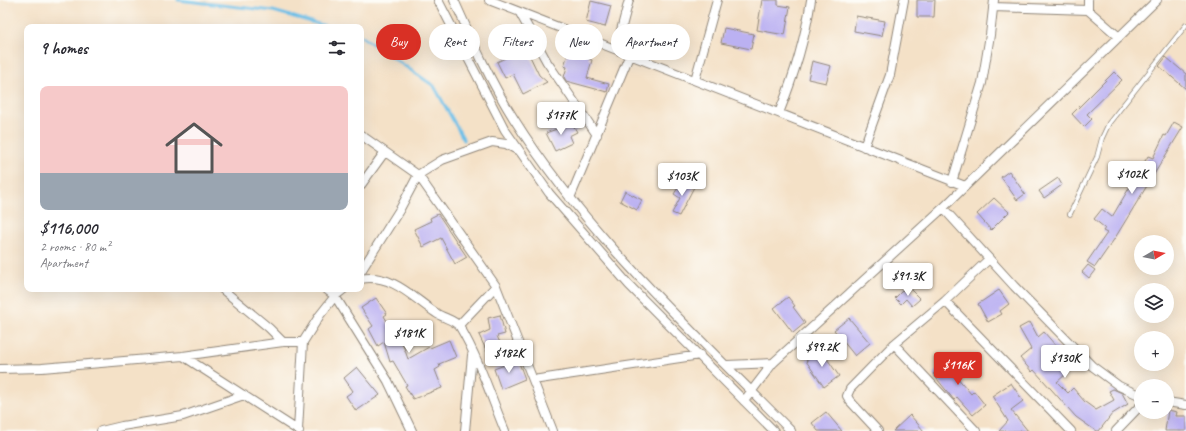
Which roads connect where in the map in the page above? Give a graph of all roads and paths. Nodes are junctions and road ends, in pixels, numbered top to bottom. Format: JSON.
{"nodes":[{"id":1,"x":438,"y":0,"type":"edge"},
{"id":2,"x":454,"y":0,"type":"edge"},
{"id":3,"x":489,"y":0,"type":"edge"},
{"id":4,"x":513,"y":0,"type":"edge"},
{"id":5,"x":629,"y":0,"type":"edge"},
{"id":6,"x":716,"y":0,"type":"edge"},
{"id":7,"x":811,"y":0,"type":"edge"},
{"id":8,"x":904,"y":0,"type":"edge"},
{"id":9,"x":1088,"y":0,"type":"edge"},
{"id":10,"x":1157,"y":0,"type":"edge"},
{"id":11,"x":993,"y":3,"type":"edge"},
{"id":12,"x":511,"y":9,"type":"junction"},
{"id":13,"x":1088,"y":10,"type":"junction"},
{"id":14,"x":520,"y":13,"type":"junction"},
{"id":15,"x":623,"y":24,"type":"edge"},
{"id":16,"x":1186,"y":25,"type":"edge"},
{"id":17,"x":1119,"y":37,"type":"junction"},
{"id":18,"x":611,"y":47,"type":"edge"},
{"id":19,"x":628,"y":60,"type":"edge"},
{"id":20,"x":645,"y":60,"type":"edge"},
{"id":21,"x":695,"y":80,"type":"junction"},
{"id":22,"x":779,"y":114,"type":"junction"},
{"id":23,"x":597,"y":135,"type":"junction"},
{"id":24,"x":364,"y":137,"type":"edge"},
{"id":25,"x":864,"y":146,"type":"junction"},
{"id":26,"x":519,"y":151,"type":"junction"},
{"id":27,"x":384,"y":153,"type":"junction"},
{"id":28,"x":545,"y":163,"type":"junction"},
{"id":29,"x":534,"y":171,"type":"junction"},
{"id":30,"x":418,"y":175,"type":"junction"},
{"id":31,"x":364,"y":181,"type":"edge"},
{"id":32,"x":952,"y":182,"type":"junction"},
{"id":33,"x":965,"y":186,"type":"junction"},
{"id":34,"x":570,"y":198,"type":"junction"},
{"id":35,"x":943,"y":208,"type":"junction"},
{"id":36,"x":1070,"y":214,"type":"dead end"},
{"id":37,"x":584,"y":215,"type":"junction"},
{"id":38,"x":577,"y":225,"type":"junction"},
{"id":39,"x":989,"y":259,"type":"junction"},
{"id":40,"x":364,"y":266,"type":"edge"},
{"id":41,"x":636,"y":273,"type":"junction"},
{"id":42,"x":364,"y":278,"type":"edge"},
{"id":43,"x":626,"y":282,"type":"junction"},
{"id":44,"x":496,"y":286,"type":"junction"},
{"id":45,"x":226,"y":292,"type":"edge"},
{"id":46,"x":330,"y":292,"type":"edge"},
{"id":47,"x":340,"y":292,"type":"edge"},
{"id":48,"x":335,"y":296,"type":"junction"},
{"id":49,"x":945,"y":301,"type":"junction"},
{"id":50,"x":458,"y":325,"type":"junction"},
{"id":51,"x":686,"y":325,"type":"junction"},
{"id":52,"x":678,"y":333,"type":"junction"},
{"id":53,"x":282,"y":342,"type":"junction"},
{"id":54,"x":303,"y":342,"type":"junction"},
{"id":55,"x":894,"y":344,"type":"junction"},
{"id":56,"x":472,"y":352,"type":"junction"},
{"id":57,"x":700,"y":355,"type":"junction"},
{"id":58,"x":183,"y":356,"type":"junction"},
{"id":59,"x":773,"y":363,"type":"junction"},
{"id":60,"x":727,"y":365,"type":"junction"},
{"id":61,"x":0,"y":369,"type":"edge"},
{"id":62,"x":533,"y":380,"type":"junction"},
{"id":63,"x":752,"y":391,"type":"junction"},
{"id":64,"x":1134,"y":393,"type":"edge"},
{"id":65,"x":244,"y":395,"type":"junction"},
{"id":66,"x":744,"y":401,"type":"junction"},
{"id":67,"x":1174,"y":403,"type":"edge"},
{"id":68,"x":1186,"y":405,"type":"edge"},
{"id":69,"x":1134,"y":412,"type":"edge"},
{"id":70,"x":299,"y":430,"type":"edge"},
{"id":71,"x":102,"y":431,"type":"edge"},
{"id":72,"x":412,"y":431,"type":"edge"},
{"id":73,"x":466,"y":431,"type":"edge"},
{"id":74,"x":506,"y":431,"type":"edge"},
{"id":75,"x":553,"y":431,"type":"edge"},
{"id":76,"x":774,"y":431,"type":"edge"},
{"id":77,"x":791,"y":431,"type":"edge"},
{"id":78,"x":878,"y":431,"type":"edge"},
{"id":79,"x":976,"y":431,"type":"edge"},
{"id":80,"x":1071,"y":431,"type":"edge"},
{"id":81,"x":1116,"y":431,"type":"edge"}],
"edges":[{"from":1,"to":26,"type":"street"},
{"from":2,"to":28,"type":"street"},
{"from":3,"to":12,"type":"street"},
{"from":4,"to":12,"type":"street"},
{"from":5,"to":15,"type":"street"},
{"from":6,"to":21,"type":"street"},
{"from":7,"to":22,"type":"street"},
{"from":8,"to":25,"type":"street"},
{"from":9,"to":13,"type":"street"},
{"from":10,"to":17,"type":"street"},
{"from":11,"to":13,"type":"street"},
{"from":11,"to":32,"type":"street"},
{"from":12,"to":14,"type":"street"},
{"from":13,"to":17,"type":"street"},
{"from":14,"to":18,"type":"street"},
{"from":14,"to":23,"type":"street"},
{"from":16,"to":36,"type":"lane"},
{"from":17,"to":33,"type":"street"},
{"from":19,"to":23,"type":"street"},
{"from":20,"to":21,"type":"street"},
{"from":21,"to":22,"type":"street"},
{"from":22,"to":25,"type":"street"},
{"from":23,"to":34,"type":"street"},
{"from":24,"to":27,"type":"street"},
{"from":25,"to":32,"type":"street"},
{"from":26,"to":29,"type":"street"},
{"from":26,"to":30,"type":"street"},
{"from":27,"to":30,"type":"street"},
{"from":27,"to":31,"type":"street"},
{"from":28,"to":29,"type":"street"},
{"from":28,"to":34,"type":"street"},
{"from":29,"to":38,"type":"street"},
{"from":30,"to":40,"type":"street"},
{"from":30,"to":44,"type":"street"},
{"from":32,"to":33,"type":"street"},
{"from":33,"to":35,"type":"street"},
{"from":34,"to":37,"type":"street"},
{"from":35,"to":39,"type":"street"},
{"from":35,"to":59,"type":"street"},
{"from":37,"to":38,"type":"street"},
{"from":37,"to":41,"type":"street"},
{"from":38,"to":43,"type":"street"},
{"from":39,"to":49,"type":"street"},
{"from":39,"to":64,"type":"street"},
{"from":41,"to":43,"type":"street"},
{"from":41,"to":51,"type":"street"},
{"from":42,"to":50,"type":"street"},
{"from":43,"to":52,"type":"street"},
{"from":44,"to":50,"type":"street"},
{"from":44,"to":62,"type":"street"},
{"from":45,"to":53,"type":"street"},
{"from":46,"to":48,"type":"street"},
{"from":47,"to":48,"type":"street"},
{"from":48,"to":54,"type":"street"},
{"from":48,"to":72,"type":"street"},
{"from":49,"to":55,"type":"street"},
{"from":49,"to":80,"type":"street"},
{"from":50,"to":56,"type":"street"},
{"from":51,"to":52,"type":"street"},
{"from":51,"to":60,"type":"street"},
{"from":52,"to":57,"type":"street"},
{"from":53,"to":54,"type":"street"},
{"from":53,"to":58,"type":"street"},
{"from":54,"to":70,"type":"street"},
{"from":55,"to":78,"type":"street"},
{"from":55,"to":79,"type":"street"},
{"from":56,"to":73,"type":"street"},
{"from":56,"to":74,"type":"street"},
{"from":57,"to":62,"type":"street"},
{"from":57,"to":66,"type":"street"},
{"from":58,"to":61,"type":"street"},
{"from":58,"to":65,"type":"street"},
{"from":59,"to":60,"type":"street"},
{"from":59,"to":63,"type":"street"},
{"from":60,"to":63,"type":"street"},
{"from":62,"to":75,"type":"street"},
{"from":63,"to":66,"type":"street"},
{"from":63,"to":77,"type":"street"},
{"from":65,"to":70,"type":"street"},
{"from":65,"to":71,"type":"street"},
{"from":66,"to":76,"type":"street"},
{"from":67,"to":68,"type":"street"},
{"from":69,"to":81,"type":"street"}]}
